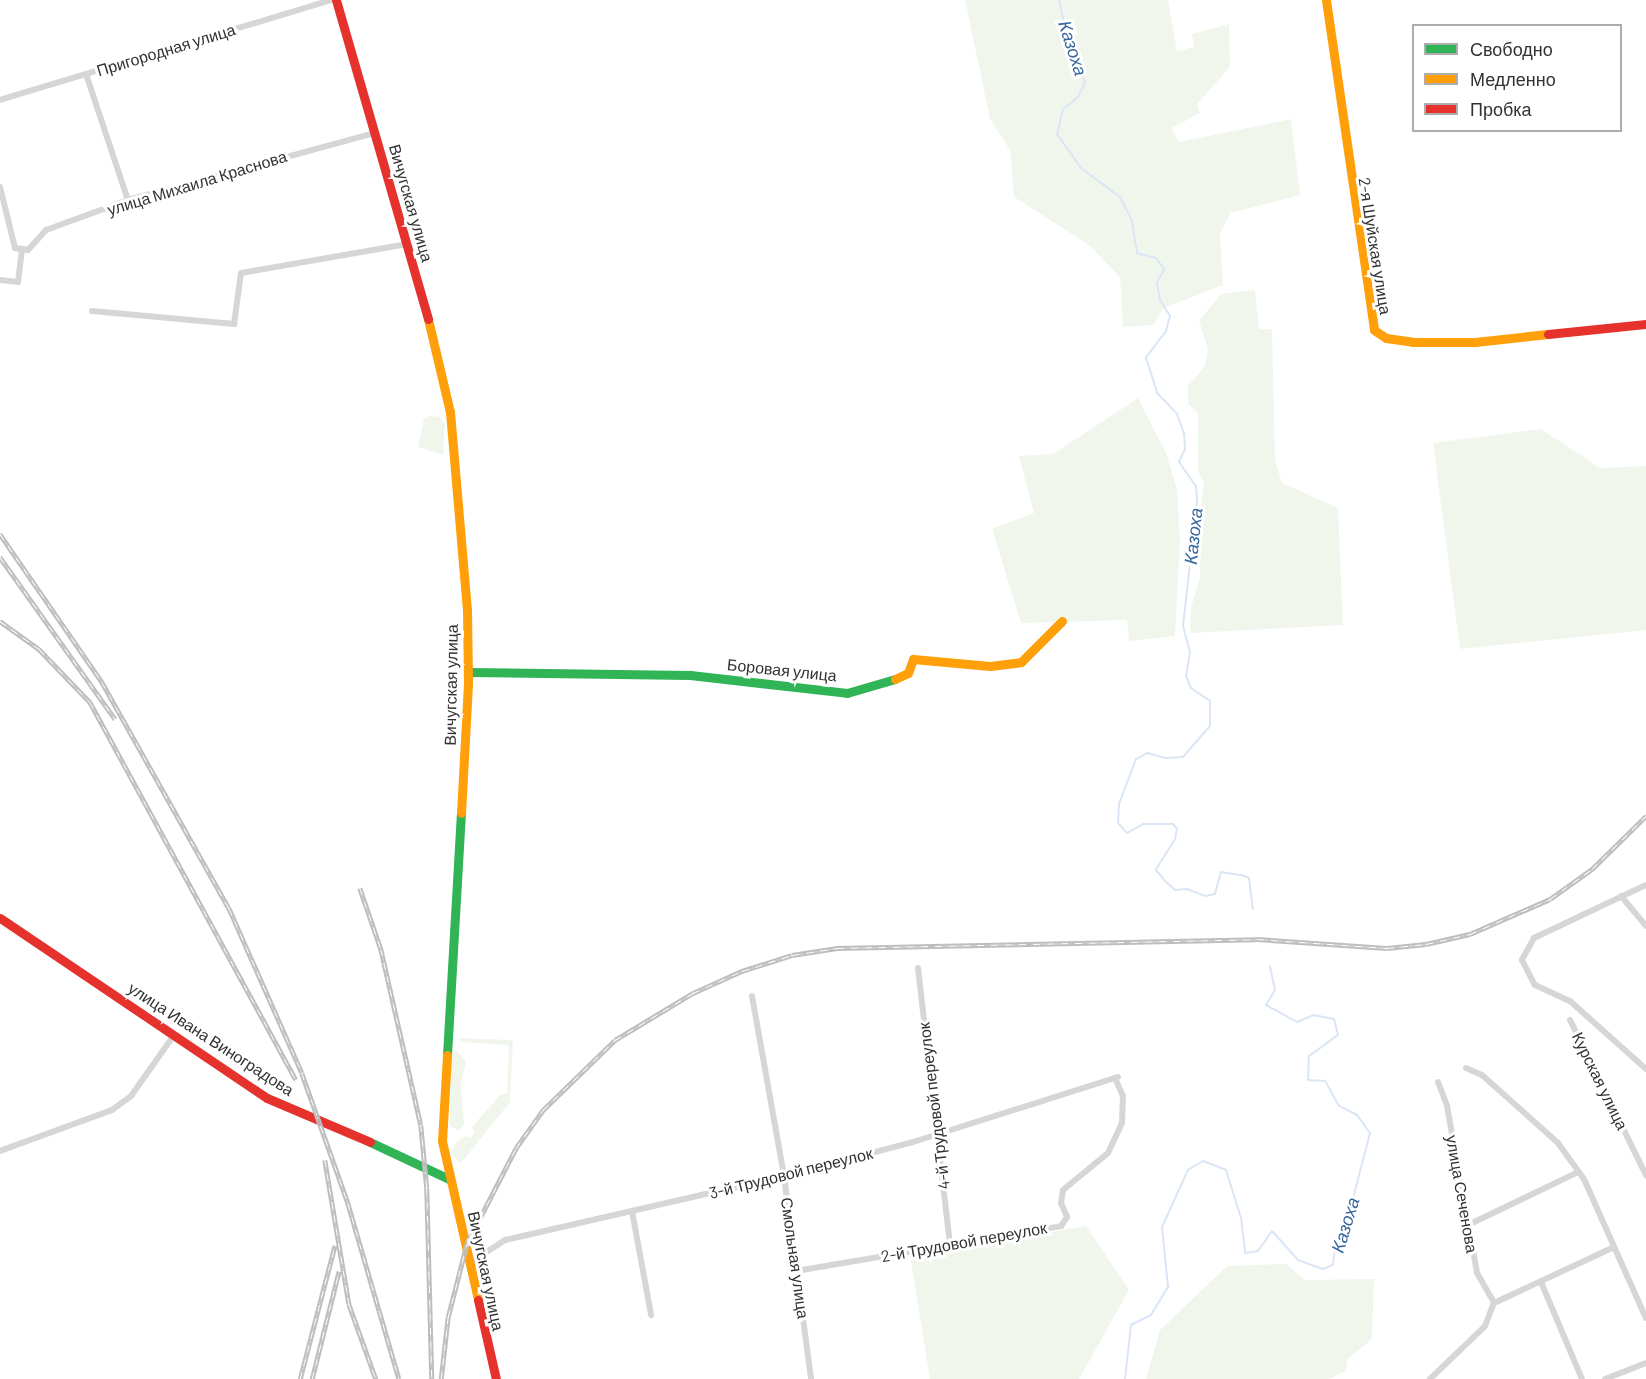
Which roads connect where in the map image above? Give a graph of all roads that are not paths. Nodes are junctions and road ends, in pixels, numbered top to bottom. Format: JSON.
{"nodes":[{"id":1,"x":331,"y":0,"type":"edge"},
{"id":2,"x":336,"y":0,"type":"edge"},
{"id":3,"x":1326,"y":0,"type":"edge"},
{"id":4,"x":86,"y":74,"type":"junction"},
{"id":5,"x":0,"y":100,"type":"edge"},
{"id":6,"x":375,"y":133,"type":"junction"},
{"id":7,"x":0,"y":187,"type":"edge"},
{"id":8,"x":128,"y":200,"type":"junction"},
{"id":9,"x":408,"y":244,"type":"junction"},
{"id":10,"x":25,"y":249,"type":"junction"},
{"id":11,"x":0,"y":280,"type":"edge"},
{"id":12,"x":92,"y":311,"type":"dead end"},
{"id":13,"x":1646,"y":324,"type":"edge"},
{"id":14,"x":1062,"y":621,"type":"dead end"},
{"id":15,"x":468,"y":672,"type":"junction"},
{"id":16,"x":1646,"y":885,"type":"edge"},
{"id":17,"x":1621,"y":896,"type":"junction"},
{"id":18,"x":0,"y":918,"type":"edge"},
{"id":19,"x":1646,"y":926,"type":"edge"},
{"id":20,"x":918,"y":968,"type":"dead end"},
{"id":21,"x":752,"y":996,"type":"dead end"},
{"id":22,"x":1570,"y":1020,"type":"dead end"},
{"id":23,"x":174,"y":1035,"type":"junction"},
{"id":24,"x":1466,"y":1068,"type":"dead end"},
{"id":25,"x":1646,"y":1069,"type":"edge"},
{"id":26,"x":1117,"y":1078,"type":"joint"},
{"id":27,"x":1438,"y":1082,"type":"dead end"},
{"id":28,"x":937,"y":1134,"type":"junction"},
{"id":29,"x":0,"y":1151,"type":"edge"},
{"id":30,"x":1578,"y":1172,"type":"junction"},
{"id":31,"x":1646,"y":1175,"type":"edge"},
{"id":32,"x":784,"y":1176,"type":"junction"},
{"id":33,"x":449,"y":1179,"type":"junction"},
{"id":34,"x":632,"y":1211,"type":"junction"},
{"id":35,"x":1468,"y":1226,"type":"junction"},
{"id":36,"x":950,"y":1245,"type":"junction"},
{"id":37,"x":1614,"y":1247,"type":"junction"},
{"id":38,"x":469,"y":1270,"type":"junction"},
{"id":39,"x":796,"y":1271,"type":"junction"},
{"id":40,"x":1541,"y":1282,"type":"junction"},
{"id":41,"x":1494,"y":1303,"type":"junction"},
{"id":42,"x":651,"y":1316,"type":"dead end"},
{"id":43,"x":1646,"y":1318,"type":"edge"},
{"id":44,"x":1646,"y":1363,"type":"edge"},
{"id":45,"x":496,"y":1379,"type":"edge"},
{"id":46,"x":811,"y":1379,"type":"edge"},
{"id":47,"x":1430,"y":1379,"type":"edge"},
{"id":48,"x":1582,"y":1379,"type":"edge"},
{"id":49,"x":1605,"y":1379,"type":"edge"}],
"edges":[{"from":1,"to":4,"type":"street","name":"Пригородная улица"},
{"from":2,"to":6,"type":"street","name":"Вичугская улица"},
{"from":3,"to":13,"type":"street","name":"2-я Шуйская улица"},
{"from":4,"to":5,"type":"street","name":"Пригородная улица"},
{"from":4,"to":8,"type":"street"},
{"from":6,"to":8,"type":"street","name":"улица Михаила Краснова"},
{"from":6,"to":9,"type":"street","name":"Вичугская улица"},
{"from":7,"to":10,"type":"street"},
{"from":8,"to":10,"type":"street","name":"улица Михаила Краснова"},
{"from":9,"to":12,"type":"street"},
{"from":9,"to":15,"type":"street","name":"Вичугская улица"},
{"from":10,"to":11,"type":"street"},
{"from":14,"to":15,"type":"street","name":"Боровая улица"},
{"from":15,"to":33,"type":"street","name":"Вичугская улица"},
{"from":16,"to":17,"type":"street"},
{"from":17,"to":19,"type":"street"},
{"from":17,"to":25,"type":"street"},
{"from":18,"to":23,"type":"street","name":"улица Ивана Виноградова"},
{"from":20,"to":28,"type":"street","name":"4-й Трудовой переулок"},
{"from":21,"to":32,"type":"street","name":"Смольная улица"},
{"from":22,"to":31,"type":"street","name":"Курская улица"},
{"from":23,"to":29,"type":"street"},
{"from":23,"to":33,"type":"street","name":"улица Ивана Виноградова"},
{"from":24,"to":30,"type":"street"},
{"from":26,"to":28,"type":"street","name":"3-й Трудовой переулок"},
{"from":26,"to":36,"type":"street","name":"2-й Трудовой переулок"},
{"from":27,"to":35,"type":"street","name":"улица Сеченова"},
{"from":28,"to":32,"type":"street","name":"3-й Трудовой переулок"},
{"from":28,"to":36,"type":"street","name":"4-й Трудовой переулок"},
{"from":30,"to":35,"type":"street"},
{"from":30,"to":37,"type":"street"},
{"from":32,"to":34,"type":"street","name":"3-й Трудовой переулок"},
{"from":32,"to":39,"type":"street","name":"Смольная улица"},
{"from":33,"to":38,"type":"street","name":"Вичугская улица"},
{"from":34,"to":38,"type":"street","name":"3-й Трудовой переулок"},
{"from":34,"to":42,"type":"street"},
{"from":35,"to":41,"type":"street","name":"улица Сеченова"},
{"from":36,"to":39,"type":"street","name":"2-й Трудовой переулок"},
{"from":37,"to":40,"type":"street"},
{"from":37,"to":43,"type":"street"},
{"from":38,"to":45,"type":"street","name":"Вичугская улица"},
{"from":39,"to":46,"type":"street","name":"Смольная улица"},
{"from":40,"to":41,"type":"street"},
{"from":40,"to":48,"type":"street"},
{"from":41,"to":47,"type":"street"},
{"from":44,"to":49,"type":"street"}]}
